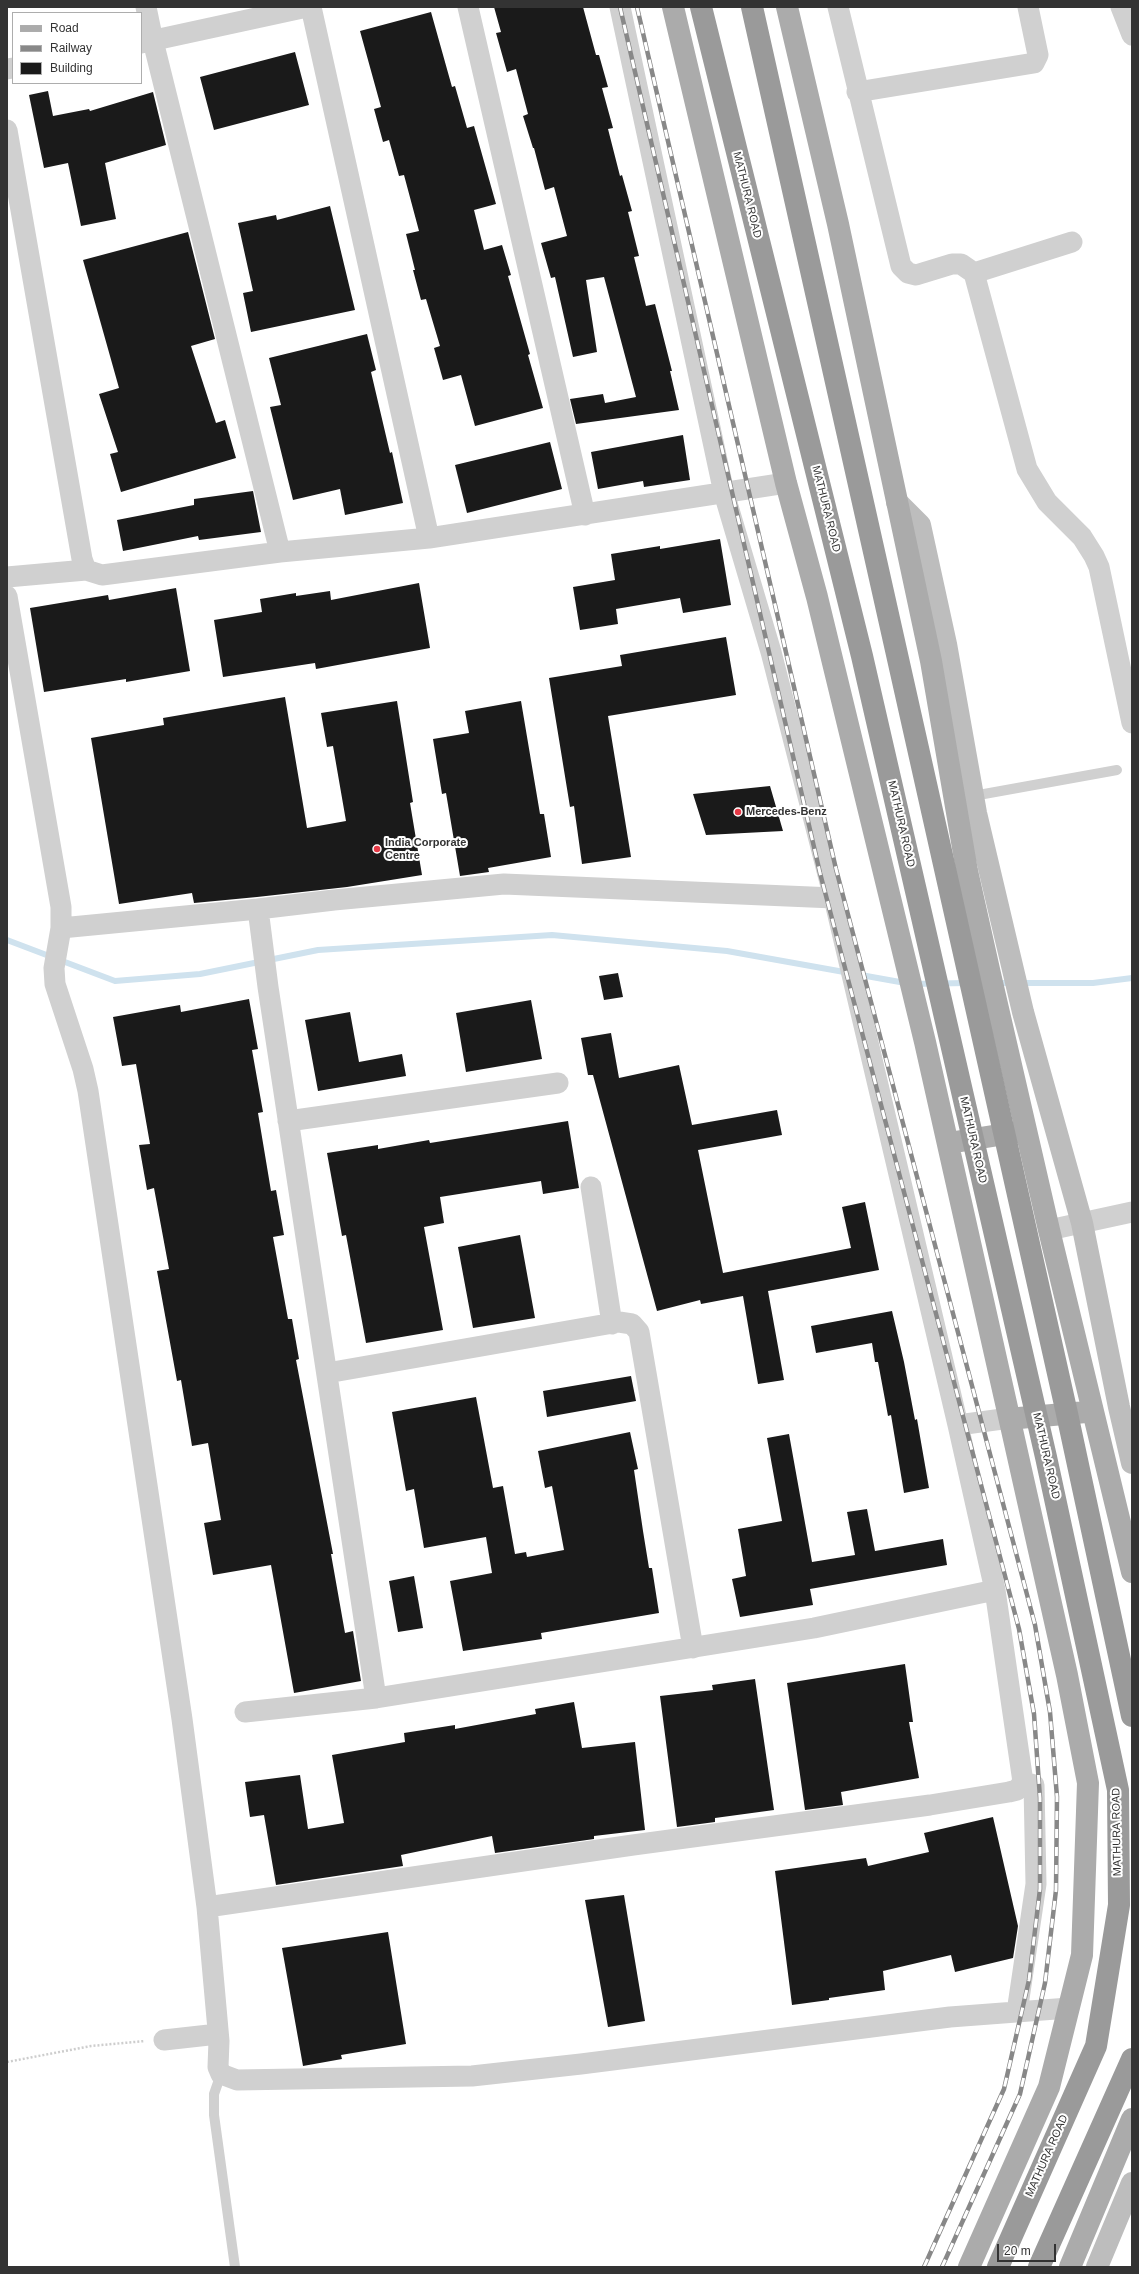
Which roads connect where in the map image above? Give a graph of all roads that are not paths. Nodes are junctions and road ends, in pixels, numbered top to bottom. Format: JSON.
{"nodes":[{"id":1,"x":146,"y":7,"type":"edge"},
{"id":2,"x":306,"y":7,"type":"edge"},
{"id":3,"x":311,"y":7,"type":"edge"},
{"id":4,"x":468,"y":7,"type":"edge"},
{"id":5,"x":620,"y":7,"type":"edge"},
{"id":6,"x":673,"y":7,"type":"edge"},
{"id":7,"x":701,"y":7,"type":"edge"},
{"id":8,"x":752,"y":7,"type":"edge"},
{"id":9,"x":787,"y":7,"type":"edge"},
{"id":10,"x":838,"y":7,"type":"edge"},
{"id":11,"x":1028,"y":7,"type":"edge"},
{"id":12,"x":1121,"y":7,"type":"edge"},
{"id":13,"x":1132,"y":35,"type":"edge"},
{"id":14,"x":147,"y":42,"type":"edge"},
{"id":15,"x":857,"y":92,"type":"junction"},
{"id":16,"x":7,"y":130,"type":"edge"},
{"id":17,"x":1072,"y":242,"type":"dead end"},
{"id":18,"x":974,"y":273,"type":"junction"},
{"id":19,"x":786,"y":483,"type":"junction"},
{"id":20,"x":724,"y":493,"type":"junction"},
{"id":21,"x":897,"y":502,"type":"junction"},
{"id":22,"x":585,"y":514,"type":"junction"},
{"id":23,"x":429,"y":538,"type":"junction"},
{"id":24,"x":280,"y":552,"type":"junction"},
{"id":25,"x":86,"y":570,"type":"junction"},
{"id":26,"x":7,"y":576,"type":"edge"},
{"id":27,"x":7,"y":596,"type":"edge"},
{"id":28,"x":1132,"y":723,"type":"edge"},
{"id":29,"x":1117,"y":770,"type":"dead end"},
{"id":30,"x":973,"y":796,"type":"junction"},
{"id":31,"x":834,"y":898,"type":"junction"},
{"id":32,"x":259,"y":919,"type":"junction"},
{"id":33,"x":61,"y":928,"type":"junction"},
{"id":34,"x":558,"y":1083,"type":"dead end"},
{"id":35,"x":288,"y":1121,"type":"junction"},
{"id":36,"x":1027,"y":1130,"type":"junction"},
{"id":37,"x":948,"y":1143,"type":"junction"},
{"id":38,"x":591,"y":1187,"type":"dead end"},
{"id":39,"x":1132,"y":1212,"type":"edge"},
{"id":40,"x":1082,"y":1223,"type":"junction"},
{"id":41,"x":1049,"y":1230,"type":"junction"},
{"id":42,"x":612,"y":1324,"type":"junction"},
{"id":43,"x":327,"y":1373,"type":"junction"},
{"id":44,"x":1119,"y":1407,"type":"junction"},
{"id":45,"x":1093,"y":1412,"type":"junction"},
{"id":46,"x":1010,"y":1418,"type":"junction"},
{"id":47,"x":958,"y":1425,"type":"junction"},
{"id":48,"x":1132,"y":1463,"type":"edge"},
{"id":49,"x":1132,"y":1572,"type":"edge"},
{"id":50,"x":996,"y":1590,"type":"junction"},
{"id":51,"x":693,"y":1648,"type":"junction"},
{"id":52,"x":376,"y":1698,"type":"junction"},
{"id":53,"x":245,"y":1712,"type":"dead end"},
{"id":54,"x":1132,"y":1716,"type":"edge"},
{"id":55,"x":1023,"y":1782,"type":"junction"},
{"id":56,"x":207,"y":1907,"type":"junction"},
{"id":57,"x":1069,"y":2008,"type":"junction"},
{"id":58,"x":1017,"y":2012,"type":"junction"},
{"id":59,"x":218,"y":2034,"type":"junction"},
{"id":60,"x":164,"y":2040,"type":"road end"},
{"id":61,"x":1132,"y":2059,"type":"edge"},
{"id":62,"x":221,"y":2074,"type":"junction"},
{"id":63,"x":1132,"y":2119,"type":"edge"},
{"id":64,"x":1132,"y":2183,"type":"edge"},
{"id":65,"x":235,"y":2267,"type":"edge"},
{"id":66,"x":969,"y":2267,"type":"edge"},
{"id":67,"x":998,"y":2267,"type":"edge"},
{"id":68,"x":1039,"y":2267,"type":"edge"},
{"id":69,"x":1070,"y":2267,"type":"edge"},
{"id":70,"x":1097,"y":2267,"type":"edge"}],
"edges":[{"from":1,"to":14,"type":"street"},
{"from":2,"to":14,"type":"street"},
{"from":3,"to":23,"type":"street"},
{"from":4,"to":22,"type":"street"},
{"from":5,"to":20,"type":"street"},
{"from":6,"to":19,"type":"main road"},
{"from":7,"to":67,"type":"highway","name":"MATHURA ROAD","bridge":true},
{"from":8,"to":54,"type":"highway","bridge":true},
{"from":9,"to":21,"type":"main road"},
{"from":10,"to":15,"type":"street"},
{"from":11,"to":15,"type":"street"},
{"from":12,"to":13,"type":"street"},
{"from":14,"to":24,"type":"street"},
{"from":15,"to":18,"type":"street"},
{"from":16,"to":25,"type":"street"},
{"from":17,"to":18,"type":"street"},
{"from":18,"to":28,"type":"street"},
{"from":19,"to":20,"type":"street"},
{"from":19,"to":37,"type":"main road"},
{"from":20,"to":22,"type":"street"},
{"from":20,"to":31,"type":"street"},
{"from":21,"to":30,"type":"street"},
{"from":21,"to":36,"type":"main road"},
{"from":22,"to":23,"type":"street"},
{"from":23,"to":24,"type":"street"},
{"from":24,"to":25,"type":"street"},
{"from":25,"to":26,"type":"street"},
{"from":27,"to":33,"type":"street"},
{"from":29,"to":30,"type":"lane"},
{"from":30,"to":40,"type":"street"},
{"from":31,"to":32,"type":"street"},
{"from":31,"to":47,"type":"street"},
{"from":32,"to":33,"type":"street"},
{"from":32,"to":35,"type":"street"},
{"from":33,"to":56,"type":"street"},
{"from":34,"to":35,"type":"street"},
{"from":35,"to":43,"type":"street"},
{"from":36,"to":37,"type":"main road"},
{"from":36,"to":41,"type":"main road"},
{"from":37,"to":46,"type":"main road"},
{"from":38,"to":42,"type":"street"},
{"from":39,"to":40,"type":"street"},
{"from":40,"to":41,"type":"street"},
{"from":40,"to":44,"type":"street"},
{"from":41,"to":45,"type":"main road"},
{"from":42,"to":43,"type":"street"},
{"from":42,"to":51,"type":"street"},
{"from":43,"to":52,"type":"street"},
{"from":44,"to":45,"type":"street"},
{"from":44,"to":48,"type":"street"},
{"from":45,"to":46,"type":"main road"},
{"from":45,"to":49,"type":"main road"},
{"from":46,"to":47,"type":"street"},
{"from":46,"to":57,"type":"main road"},
{"from":47,"to":50,"type":"street"},
{"from":50,"to":51,"type":"street"},
{"from":50,"to":55,"type":"street"},
{"from":51,"to":52,"type":"street"},
{"from":52,"to":53,"type":"street"},
{"from":55,"to":56,"type":"street"},
{"from":55,"to":58,"type":"street"},
{"from":56,"to":59,"type":"street"},
{"from":57,"to":58,"type":"street"},
{"from":57,"to":66,"type":"main road"},
{"from":58,"to":62,"type":"street"},
{"from":59,"to":60,"type":"street"},
{"from":59,"to":62,"type":"street"},
{"from":61,"to":68,"type":"highway"},
{"from":62,"to":65,"type":"lane"},
{"from":63,"to":69,"type":"main road"},
{"from":64,"to":70,"type":"street"}]}
